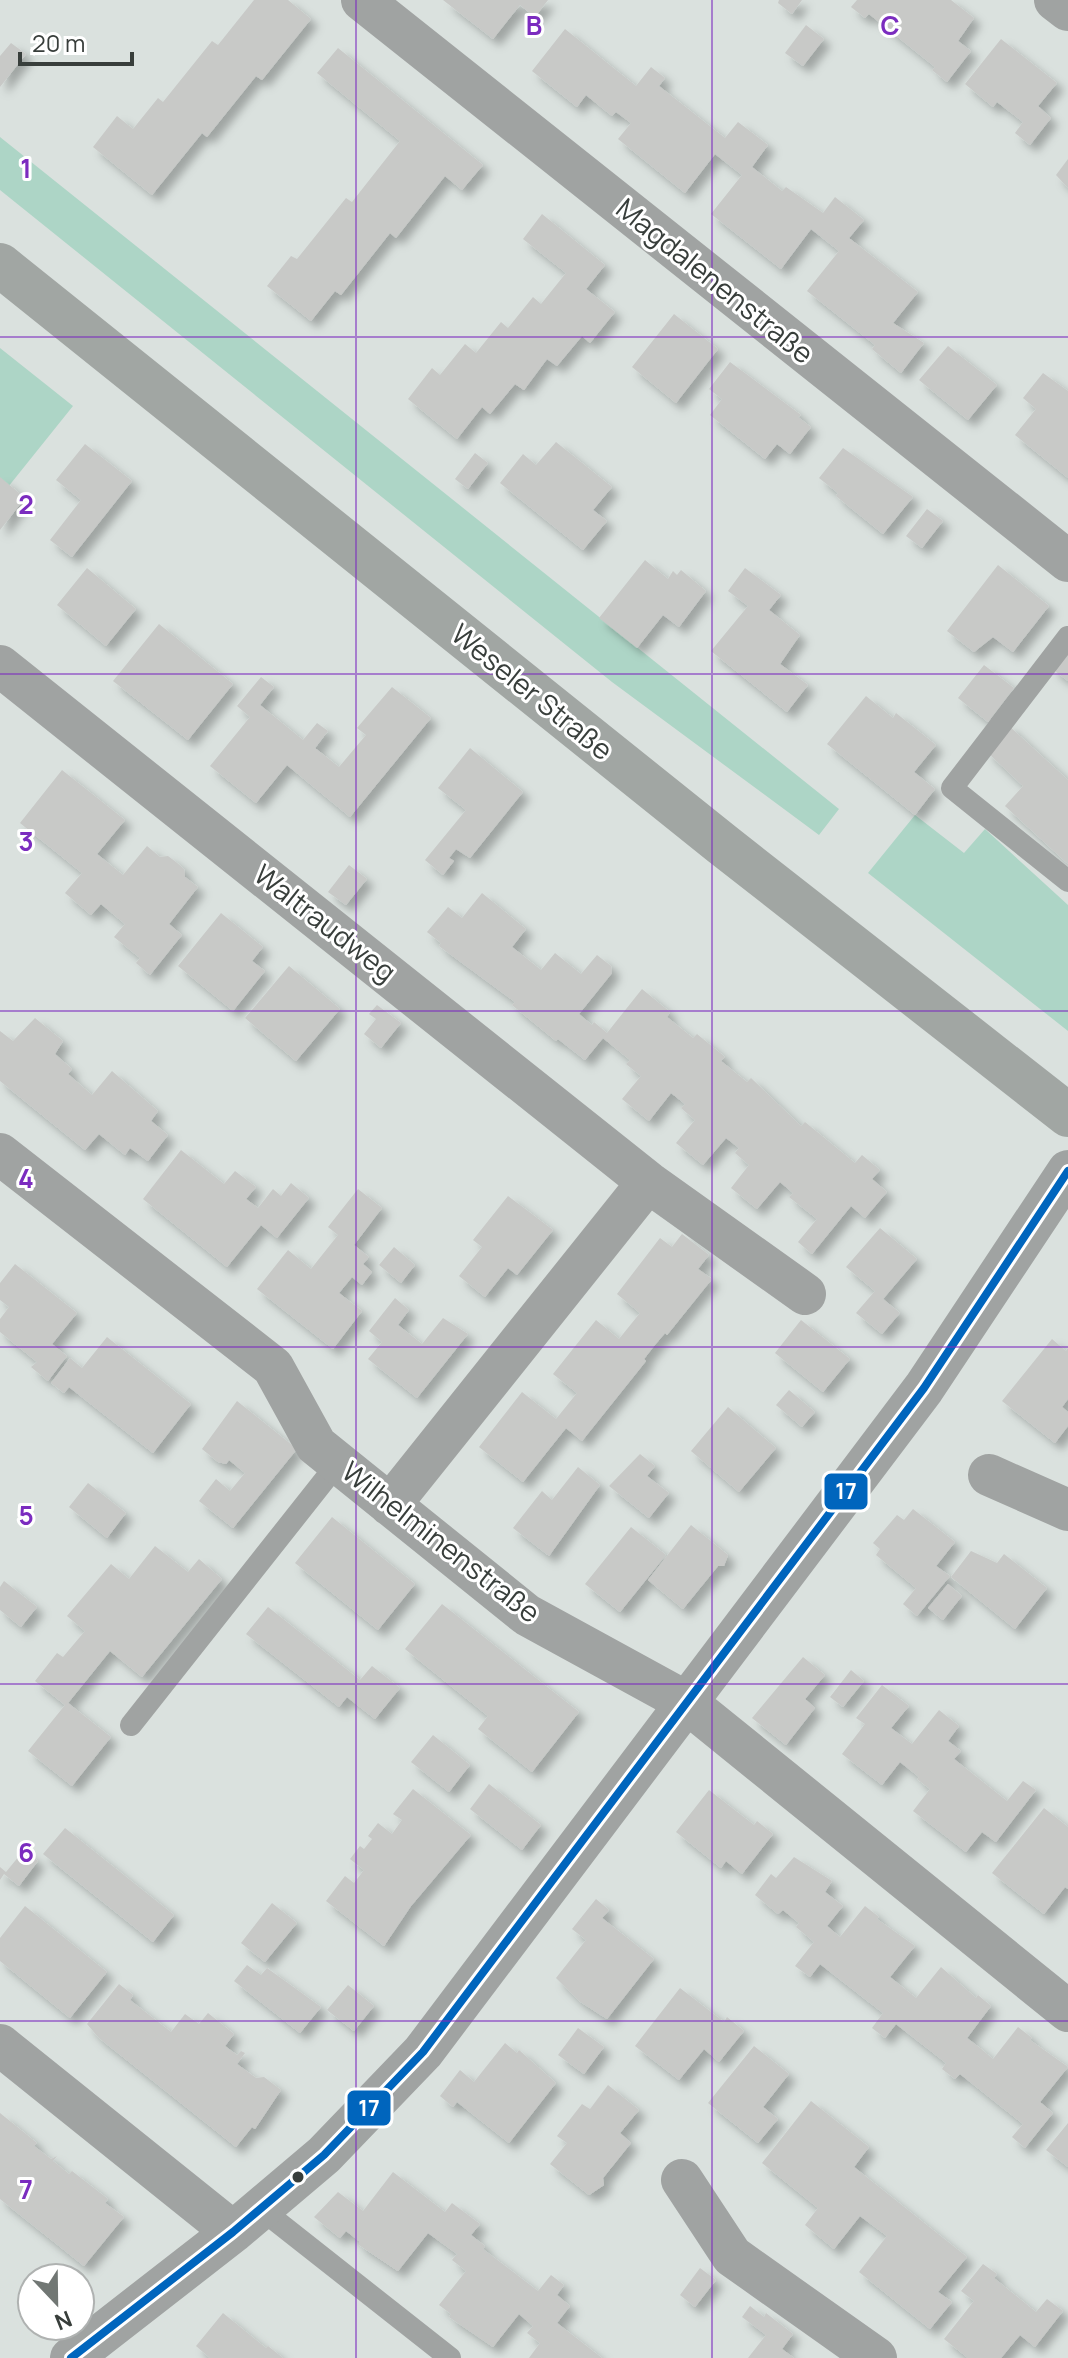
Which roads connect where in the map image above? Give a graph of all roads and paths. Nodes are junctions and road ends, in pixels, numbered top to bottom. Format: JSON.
{"nodes":[{"id":1,"x":362,"y":0,"type":"edge"},
{"id":2,"x":1055,"y":0,"type":"edge"},
{"id":3,"x":1068,"y":10,"type":"edge"},
{"id":4,"x":0,"y":265,"type":"edge"},
{"id":5,"x":1068,"y":561,"type":"edge"},
{"id":6,"x":1068,"y":637,"type":"edge"},
{"id":7,"x":0,"y":666,"type":"edge"},
{"id":8,"x":1068,"y":881,"type":"edge"},
{"id":9,"x":1068,"y":1115,"type":"edge"},
{"id":10,"x":0,"y":1154,"type":"edge"},
{"id":11,"x":1068,"y":1171,"type":"edge"},
{"id":12,"x":648,"y":1182,"type":"junction"},
{"id":13,"x":805,"y":1294,"type":"dead end"},
{"id":14,"x":338,"y":1463,"type":"junction"},
{"id":15,"x":989,"y":1475,"type":"dead end"},
{"id":16,"x":390,"y":1505,"type":"junction"},
{"id":17,"x":1068,"y":1510,"type":"edge"},
{"id":18,"x":686,"y":1702,"type":"junction"},
{"id":19,"x":131,"y":1725,"type":"dead end"},
{"id":20,"x":1068,"y":2011,"type":"edge"},
{"id":21,"x":0,"y":2045,"type":"edge"},
{"id":22,"x":682,"y":2180,"type":"dead end"},
{"id":23,"x":247,"y":2221,"type":"junction"},
{"id":24,"x":71,"y":2358,"type":"edge"},
{"id":25,"x":450,"y":2358,"type":"edge"},
{"id":26,"x":876,"y":2358,"type":"edge"}],
"edges":[{"from":1,"to":5,"type":"street","name":"Magdalenenstraße"},
{"from":2,"to":3,"type":"street"},
{"from":4,"to":9,"type":"main road","name":"Weseler Straße"},
{"from":6,"to":8,"type":"lane"},
{"from":7,"to":12,"type":"street","name":"Waltraudweg"},
{"from":10,"to":14,"type":"street","name":"Wilhelminenstraße"},
{"from":11,"to":18,"type":"street"},
{"from":12,"to":13,"type":"street","name":"Waltraudweg"},
{"from":12,"to":16,"type":"street"},
{"from":14,"to":16,"type":"street","name":"Wilhelminenstraße"},
{"from":14,"to":19,"type":"lane"},
{"from":15,"to":17,"type":"street"},
{"from":16,"to":18,"type":"street","name":"Wilhelminenstraße"},
{"from":18,"to":20,"type":"street","name":"Wilhelminenstraße"},
{"from":18,"to":23,"type":"street"},
{"from":21,"to":23,"type":"street"},
{"from":22,"to":26,"type":"street"},
{"from":23,"to":24,"type":"street"},
{"from":23,"to":25,"type":"lane"}]}
